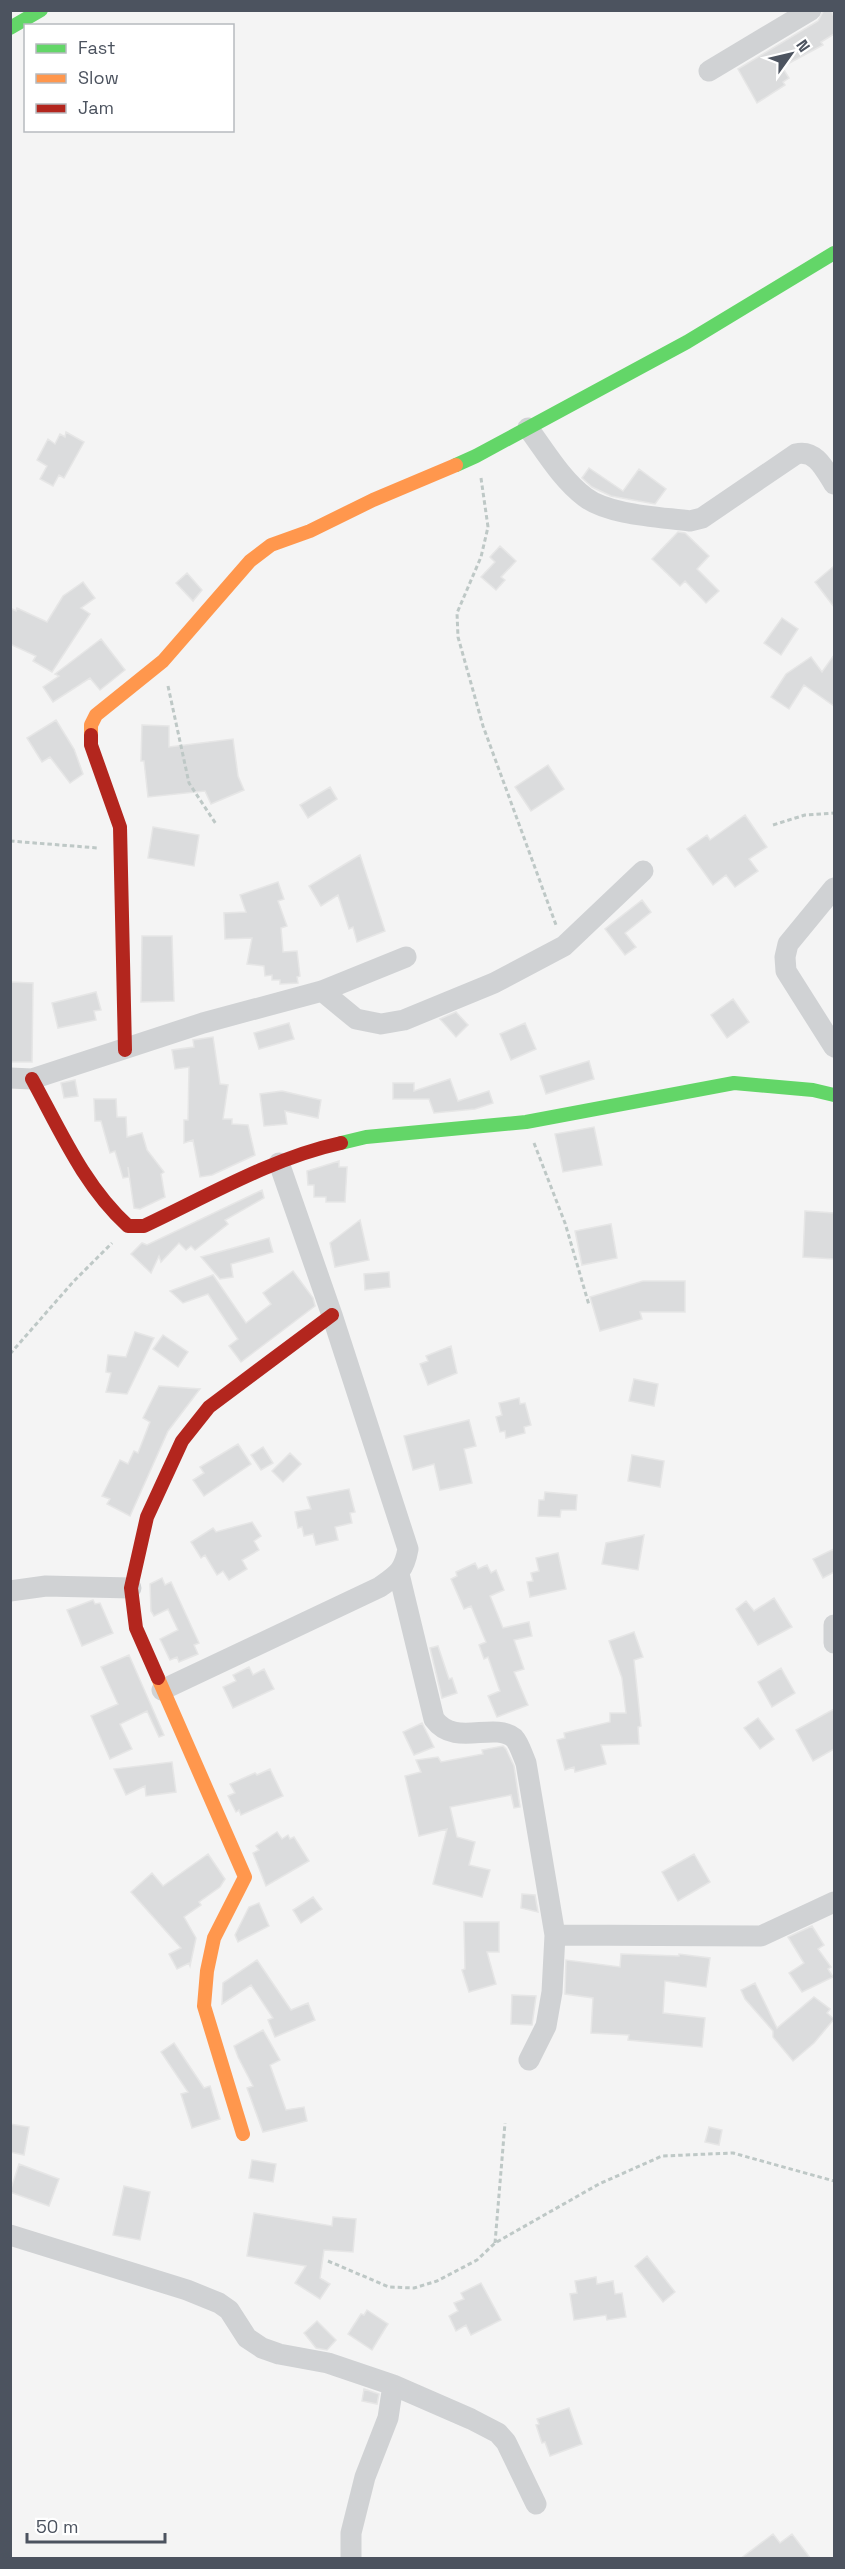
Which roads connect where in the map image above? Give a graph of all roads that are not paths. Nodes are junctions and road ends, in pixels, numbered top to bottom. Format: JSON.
{"nodes":[{"id":1,"x":41,"y":10,"type":"edge"},
{"id":2,"x":812,"y":10,"type":"edge"},
{"id":3,"x":10,"y":28,"type":"edge"},
{"id":4,"x":709,"y":71,"type":"dead end"},
{"id":5,"x":834,"y":253,"type":"edge"},
{"id":6,"x":528,"y":429,"type":"junction"},
{"id":7,"x":834,"y":484,"type":"edge"},
{"id":8,"x":643,"y":871,"type":"dead end"},
{"id":9,"x":834,"y":888,"type":"edge"},
{"id":10,"x":406,"y":957,"type":"dead end"},
{"id":11,"x":322,"y":991,"type":"junction"},
{"id":12,"x":834,"y":1047,"type":"edge"},
{"id":13,"x":124,"y":1050,"type":"junction"},
{"id":14,"x":10,"y":1078,"type":"edge"},
{"id":15,"x":32,"y":1079,"type":"junction"},
{"id":16,"x":834,"y":1095,"type":"edge"},
{"id":17,"x":279,"y":1164,"type":"junction"},
{"id":18,"x":332,"y":1315,"type":"junction"},
{"id":19,"x":399,"y":1574,"type":"junction"},
{"id":20,"x":130,"y":1588,"type":"junction"},
{"id":21,"x":10,"y":1591,"type":"edge"},
{"id":22,"x":834,"y":1625,"type":"edge"},
{"id":23,"x":834,"y":1643,"type":"edge"},
{"id":24,"x":162,"y":1690,"type":"junction"},
{"id":25,"x":834,"y":1902,"type":"edge"},
{"id":26,"x":555,"y":1935,"type":"junction"},
{"id":27,"x":529,"y":2061,"type":"dead end"},
{"id":28,"x":243,"y":2133,"type":"dead end"},
{"id":29,"x":10,"y":2235,"type":"edge"},
{"id":30,"x":393,"y":2385,"type":"junction"},
{"id":31,"x":536,"y":2504,"type":"dead end"},
{"id":32,"x":351,"y":2559,"type":"edge"}],
"edges":[{"from":1,"to":3,"type":"street"},
{"from":2,"to":4,"type":"street"},
{"from":5,"to":6,"type":"street"},
{"from":6,"to":7,"type":"street"},
{"from":6,"to":13,"type":"street"},
{"from":8,"to":11,"type":"street"},
{"from":9,"to":12,"type":"street"},
{"from":10,"to":11,"type":"street"},
{"from":11,"to":13,"type":"street"},
{"from":13,"to":15,"type":"street"},
{"from":14,"to":15,"type":"street"},
{"from":15,"to":17,"type":"street"},
{"from":16,"to":17,"type":"street"},
{"from":17,"to":18,"type":"street"},
{"from":18,"to":19,"type":"street"},
{"from":18,"to":20,"type":"street"},
{"from":19,"to":24,"type":"street"},
{"from":19,"to":26,"type":"street"},
{"from":20,"to":21,"type":"street"},
{"from":20,"to":24,"type":"street"},
{"from":22,"to":23,"type":"street"},
{"from":24,"to":28,"type":"street"},
{"from":25,"to":26,"type":"street"},
{"from":26,"to":27,"type":"street"},
{"from":29,"to":30,"type":"street"},
{"from":30,"to":31,"type":"street"},
{"from":30,"to":32,"type":"street"}]}
